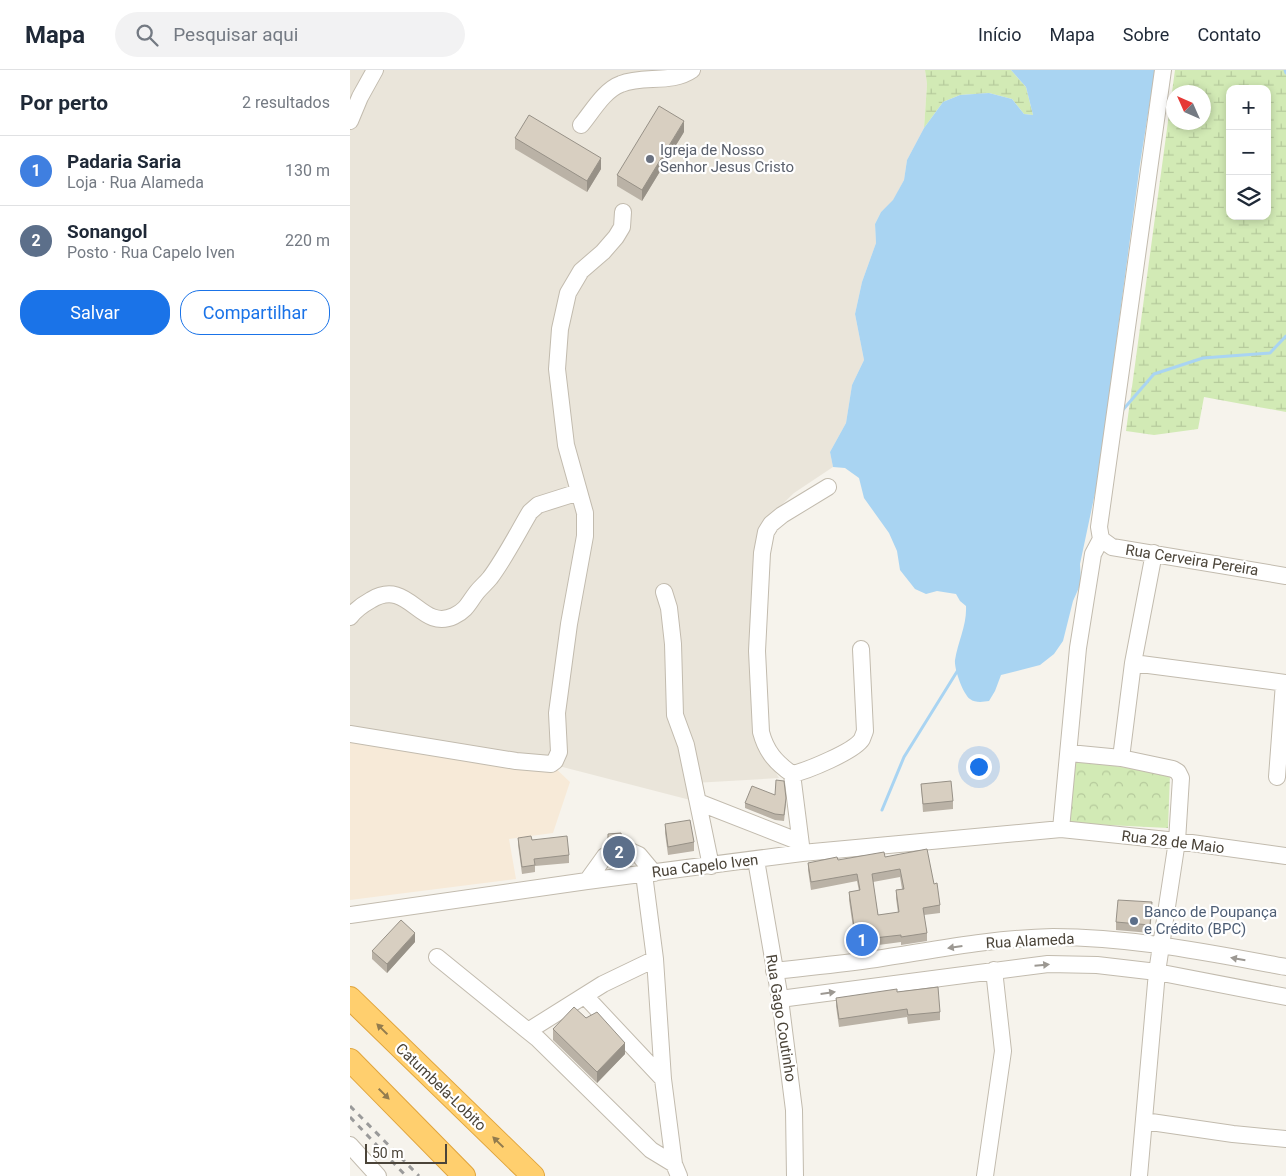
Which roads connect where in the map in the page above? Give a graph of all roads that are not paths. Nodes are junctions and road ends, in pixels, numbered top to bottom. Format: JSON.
{"nodes":[{"id":1,"x":375,"y":70,"type":"edge"},
{"id":2,"x":692,"y":70,"type":"edge"},
{"id":3,"x":1163,"y":70,"type":"edge"},
{"id":4,"x":350,"y":122,"type":"edge"},
{"id":5,"x":581,"y":125,"type":"dead end"},
{"id":6,"x":623,"y":212,"type":"dead end"},
{"id":7,"x":828,"y":488,"type":"dead end"},
{"id":8,"x":579,"y":492,"type":"junction"},
{"id":9,"x":1101,"y":540,"type":"junction"},
{"id":10,"x":1154,"y":553,"type":"junction"},
{"id":11,"x":1286,"y":576,"type":"edge"},
{"id":12,"x":664,"y":592,"type":"dead end"},
{"id":13,"x":350,"y":616,"type":"edge"},
{"id":14,"x":861,"y":649,"type":"dead end"},
{"id":15,"x":1133,"y":663,"type":"junction"},
{"id":16,"x":1285,"y":683,"type":"edge"},
{"id":17,"x":350,"y":734,"type":"edge"},
{"id":18,"x":1069,"y":753,"type":"junction"},
{"id":19,"x":1121,"y":758,"type":"junction"},
{"id":20,"x":792,"y":774,"type":"junction"},
{"id":21,"x":1277,"y":776,"type":"dead end"},
{"id":22,"x":698,"y":802,"type":"junction"},
{"id":23,"x":1060,"y":829,"type":"junction"},
{"id":24,"x":1177,"y":841,"type":"junction"},
{"id":25,"x":801,"y":847,"type":"junction"},
{"id":26,"x":1286,"y":856,"type":"edge"},
{"id":27,"x":756,"y":860,"type":"junction"},
{"id":28,"x":711,"y":866,"type":"junction"},
{"id":29,"x":649,"y":873,"type":"junction"},
{"id":30,"x":587,"y":881,"type":"junction"},
{"id":31,"x":352,"y":913,"type":"edge"},
{"id":32,"x":1160,"y":944,"type":"junction"},
{"id":33,"x":437,"y":956,"type":"dead end"},
{"id":34,"x":655,"y":959,"type":"junction"},
{"id":35,"x":1286,"y":968,"type":"edge"},
{"id":36,"x":994,"y":970,"type":"junction"},
{"id":37,"x":774,"y":971,"type":"junction"},
{"id":38,"x":1157,"y":972,"type":"junction"},
{"id":39,"x":585,"y":996,"type":"junction"},
{"id":40,"x":1286,"y":997,"type":"edge"},
{"id":41,"x":350,"y":998,"type":"edge"},
{"id":42,"x":780,"y":999,"type":"junction"},
{"id":43,"x":528,"y":1031,"type":"junction"},
{"id":44,"x":350,"y":1060,"type":"edge"},
{"id":45,"x":663,"y":1079,"type":"junction"},
{"id":46,"x":1144,"y":1121,"type":"junction"},
{"id":47,"x":1286,"y":1139,"type":"edge"},
{"id":48,"x":350,"y":1144,"type":"edge"},
{"id":49,"x":677,"y":1170,"type":"edge"},
{"id":50,"x":523,"y":1171,"type":"edge"},
{"id":51,"x":371,"y":1173,"type":"edge"},
{"id":52,"x":464,"y":1176,"type":"edge"},
{"id":53,"x":795,"y":1176,"type":"edge"},
{"id":54,"x":985,"y":1176,"type":"edge"},
{"id":55,"x":1139,"y":1176,"type":"edge"}],
"edges":[{"from":1,"to":4,"type":"street"},
{"from":2,"to":5,"type":"street"},
{"from":3,"to":9,"type":"street"},
{"from":6,"to":8,"type":"street"},
{"from":7,"to":20,"type":"street"},
{"from":8,"to":13,"type":"street"},
{"from":8,"to":17,"type":"street"},
{"from":9,"to":10,"type":"street","name":"Rua Cerveira Pereira"},
{"from":9,"to":18,"type":"street"},
{"from":10,"to":11,"type":"street","name":"Rua Cerveira Pereira"},
{"from":10,"to":15,"type":"street"},
{"from":12,"to":22,"type":"street"},
{"from":14,"to":20,"type":"street"},
{"from":15,"to":16,"type":"street"},
{"from":15,"to":19,"type":"street"},
{"from":16,"to":21,"type":"street"},
{"from":18,"to":19,"type":"street"},
{"from":18,"to":23,"type":"street"},
{"from":19,"to":24,"type":"street"},
{"from":20,"to":25,"type":"street"},
{"from":22,"to":25,"type":"street"},
{"from":22,"to":28,"type":"street"},
{"from":23,"to":24,"type":"street","name":"Rua 28 de Maio"},
{"from":23,"to":25,"type":"street","name":"Rua Capelo Iven"},
{"from":24,"to":26,"type":"street","name":"Rua 28 de Maio"},
{"from":24,"to":32,"type":"street"},
{"from":25,"to":27,"type":"street","name":"Rua Capelo Iven"},
{"from":27,"to":28,"type":"street","name":"Rua Capelo Iven"},
{"from":27,"to":37,"type":"street","name":"Rua Gago Coutinho"},
{"from":28,"to":29,"type":"street","name":"Rua Capelo Iven"},
{"from":29,"to":30,"type":"street","name":"Rua Capelo Iven"},
{"from":29,"to":30,"type":"street"},
{"from":29,"to":34,"type":"street"},
{"from":30,"to":31,"type":"street","name":"Rua Capelo Iven"},
{"from":35,"to":32,"type":"street","name":"Rua Alameda","one_way":true},
{"from":32,"to":37,"type":"street","name":"Rua Alameda","one_way":true},
{"from":32,"to":38,"type":"street"},
{"from":33,"to":43,"type":"street"},
{"from":34,"to":39,"type":"street"},
{"from":34,"to":45,"type":"street"},
{"from":36,"to":38,"type":"street","name":"Rua Alameda","one_way":true},
{"from":42,"to":36,"type":"street","name":"Rua Alameda","one_way":true},
{"from":36,"to":54,"type":"street"},
{"from":37,"to":42,"type":"street","name":"Rua Gago Coutinho"},
{"from":38,"to":40,"type":"street","name":"Rua Alameda"},
{"from":38,"to":46,"type":"street"},
{"from":39,"to":43,"type":"street"},
{"from":39,"to":45,"type":"street"},
{"from":50,"to":41,"type":"highway","name":"Catumbela-Lobito","one_way":true},
{"from":42,"to":53,"type":"street","name":"Rua Gago Coutinho"},
{"from":43,"to":49,"type":"street"},
{"from":44,"to":52,"type":"highway","one_way":true},
{"from":45,"to":49,"type":"street"},
{"from":46,"to":47,"type":"street"},
{"from":46,"to":55,"type":"street"},
{"from":48,"to":51,"type":"street"}]}
